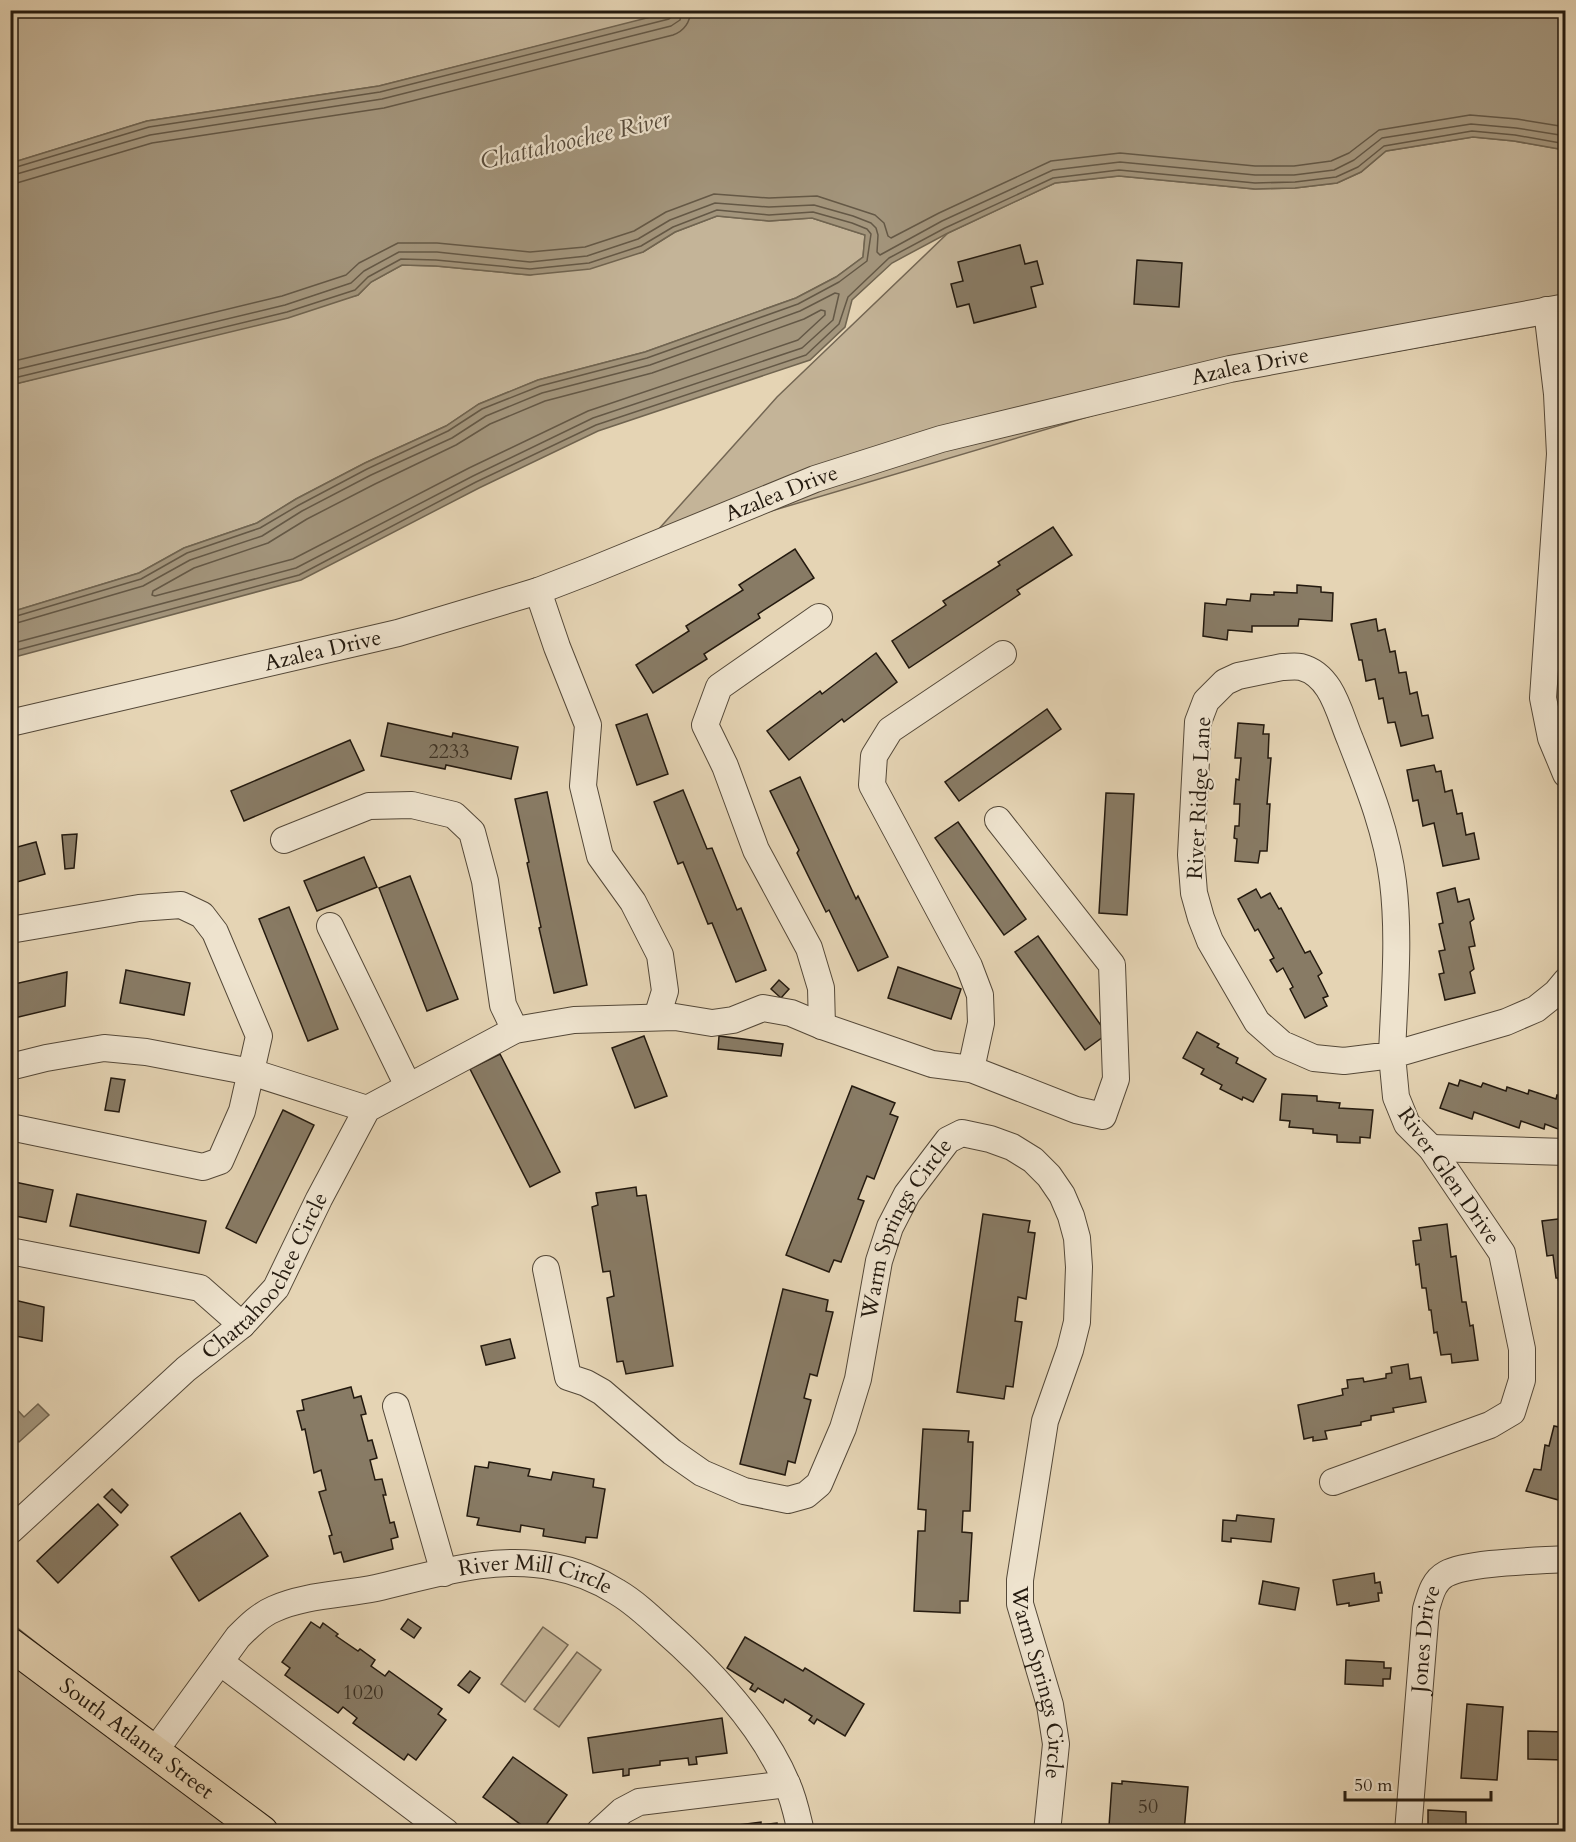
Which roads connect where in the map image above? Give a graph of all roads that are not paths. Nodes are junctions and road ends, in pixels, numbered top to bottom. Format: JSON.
{"nodes":[{"id":1,"x":1556,"y":309,"type":"edge"},
{"id":2,"x":538,"y":591,"type":"junction"},
{"id":3,"x":819,"y":617,"type":"dead end"},
{"id":4,"x":1004,"y":654,"type":"dead end"},
{"id":5,"x":10,"y":723,"type":"edge"},
{"id":6,"x":1566,"y":774,"type":"edge"},
{"id":7,"x":998,"y":820,"type":"dead end"},
{"id":8,"x":284,"y":840,"type":"dead end"},
{"id":9,"x":330,"y":926,"type":"dead end"},
{"id":10,"x":10,"y":930,"type":"edge"},
{"id":11,"x":1566,"y":981,"type":"edge"},
{"id":12,"x":657,"y":1017,"type":"junction"},
{"id":13,"x":822,"y":1026,"type":"junction"},
{"id":14,"x":515,"y":1030,"type":"junction"},
{"id":15,"x":1392,"y":1055,"type":"junction"},
{"id":16,"x":10,"y":1067,"type":"edge"},
{"id":17,"x":971,"y":1069,"type":"junction"},
{"id":18,"x":251,"y":1072,"type":"junction"},
{"id":19,"x":408,"y":1086,"type":"junction"},
{"id":20,"x":367,"y":1109,"type":"junction"},
{"id":21,"x":10,"y":1127,"type":"edge"},
{"id":22,"x":1431,"y":1148,"type":"junction"},
{"id":23,"x":1566,"y":1152,"type":"edge"},
{"id":24,"x":10,"y":1251,"type":"edge"},
{"id":25,"x":546,"y":1269,"type":"dead end"},
{"id":26,"x":242,"y":1325,"type":"junction"},
{"id":27,"x":396,"y":1406,"type":"dead end"},
{"id":28,"x":1334,"y":1482,"type":"dead end"},
{"id":29,"x":10,"y":1531,"type":"edge"},
{"id":30,"x":1566,"y":1559,"type":"edge"},
{"id":31,"x":444,"y":1573,"type":"junction"},
{"id":32,"x":10,"y":1644,"type":"edge"},
{"id":33,"x":220,"y":1662,"type":"junction"},
{"id":34,"x":154,"y":1752,"type":"junction"},
{"id":35,"x":787,"y":1784,"type":"junction"},
{"id":36,"x":262,"y":1832,"type":"edge"},
{"id":37,"x":446,"y":1832,"type":"edge"},
{"id":38,"x":599,"y":1832,"type":"edge"},
{"id":39,"x":801,"y":1832,"type":"edge"},
{"id":40,"x":1047,"y":1832,"type":"edge"},
{"id":41,"x":1408,"y":1832,"type":"edge"}],
"edges":[{"from":1,"to":2,"type":"street","name":"Azalea Drive"},
{"from":1,"to":6,"type":"street"},
{"from":2,"to":5,"type":"street","name":"Azalea Drive"},
{"from":2,"to":12,"type":"street"},
{"from":3,"to":13,"type":"street"},
{"from":4,"to":17,"type":"street"},
{"from":7,"to":17,"type":"street"},
{"from":8,"to":14,"type":"street"},
{"from":9,"to":19,"type":"street"},
{"from":10,"to":18,"type":"street"},
{"from":11,"to":15,"type":"street"},
{"from":12,"to":13,"type":"street"},
{"from":12,"to":14,"type":"street"},
{"from":13,"to":17,"type":"street"},
{"from":14,"to":19,"type":"street"},
{"from":15,"to":15,"type":"street","name":"River Ridge Lane"},
{"from":15,"to":22,"type":"street","name":"River Glen Drive"},
{"from":16,"to":18,"type":"street"},
{"from":18,"to":20,"type":"street"},
{"from":18,"to":21,"type":"street"},
{"from":19,"to":20,"type":"street"},
{"from":20,"to":26,"type":"street","name":"Chattahoochee Circle"},
{"from":22,"to":23,"type":"street"},
{"from":22,"to":28,"type":"street","name":"River Glen Drive"},
{"from":24,"to":26,"type":"street"},
{"from":25,"to":40,"type":"street","name":"Warm Springs Circle"},
{"from":26,"to":29,"type":"street","name":"Chattahoochee Circle"},
{"from":27,"to":31,"type":"street"},
{"from":30,"to":41,"type":"street","name":"Jones Drive"},
{"from":31,"to":33,"type":"street","name":"River Mill Circle"},
{"from":31,"to":35,"type":"street","name":"River Mill Circle"},
{"from":32,"to":34,"type":"main road","name":"South Atlanta Street"},
{"from":33,"to":34,"type":"street","name":"River Mill Circle"},
{"from":33,"to":37,"type":"street"},
{"from":34,"to":36,"type":"main road","name":"South Atlanta Street"},
{"from":35,"to":38,"type":"street"},
{"from":35,"to":39,"type":"street","name":"River Mill Circle"}]}
